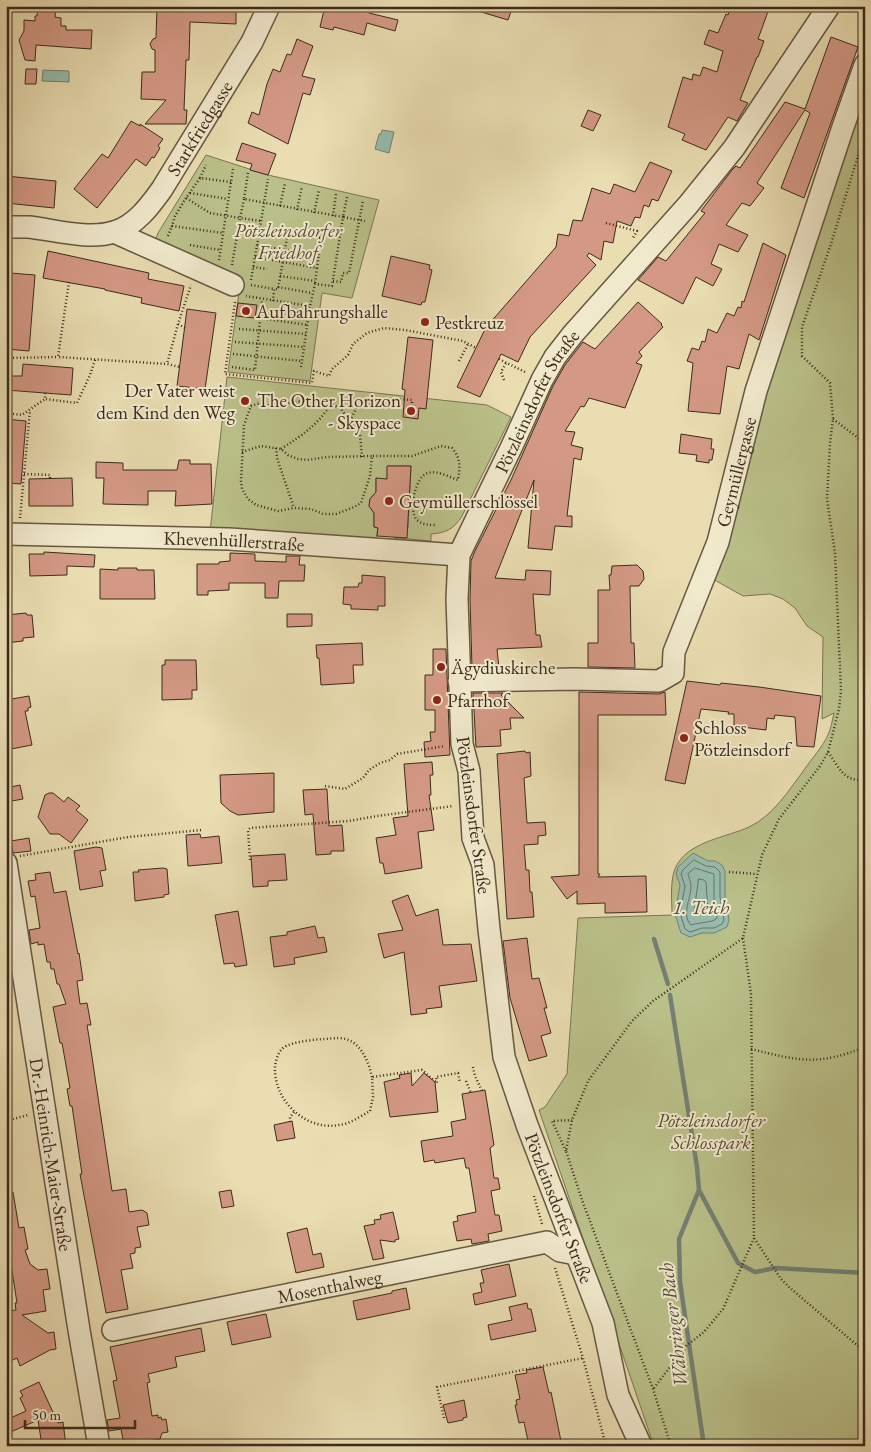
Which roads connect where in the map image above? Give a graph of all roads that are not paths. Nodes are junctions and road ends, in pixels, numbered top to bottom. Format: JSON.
{"nodes":[{"id":1,"x":829,"y":6,"type":"edge"},
{"id":2,"x":268,"y":7,"type":"edge"},
{"id":3,"x":865,"y":65,"type":"edge"},
{"id":4,"x":6,"y":227,"type":"edge"},
{"id":5,"x":114,"y":232,"type":"junction"},
{"id":6,"x":240,"y":286,"type":"road end"},
{"id":7,"x":13,"y":529,"type":"edge"},
{"id":8,"x":459,"y":555,"type":"junction"},
{"id":9,"x":459,"y":681,"type":"junction"},
{"id":10,"x":8,"y":860,"type":"edge"},
{"id":11,"x":557,"y":1203,"type":"junction"},
{"id":12,"x":547,"y":1242,"type":"junction"},
{"id":13,"x":576,"y":1254,"type":"junction"},
{"id":14,"x":113,"y":1330,"type":"dead end"},
{"id":15,"x":99,"y":1446,"type":"edge"},
{"id":16,"x":641,"y":1446,"type":"edge"}],
"edges":[{"from":1,"to":8,"type":"street","name":"Pötzleinsdorfer Straße"},
{"from":2,"to":5,"type":"street","name":"Starkfriedgasse"},
{"from":3,"to":9,"type":"street","name":"Geymüllergasse"},
{"from":4,"to":5,"type":"street","name":"Starkfriedgasse"},
{"from":5,"to":6,"type":"street","name":"Starkfriedgasse"},
{"from":7,"to":8,"type":"street","name":"Khevenhüllerstraße"},
{"from":8,"to":9,"type":"street","name":"Pötzleinsdorfer Straße"},
{"from":9,"to":11,"type":"street","name":"Pötzleinsdorfer Straße"},
{"from":10,"to":15,"type":"street","name":"Dr.-Heinrich-Maier-Straße"},
{"from":11,"to":12,"type":"street"},
{"from":11,"to":13,"type":"street","name":"Pötzleinsdorfer Straße"},
{"from":12,"to":13,"type":"street"},
{"from":12,"to":14,"type":"street","name":"Mosenthalweg"},
{"from":13,"to":16,"type":"street","name":"Pötzleinsdorfer Straße"}]}
